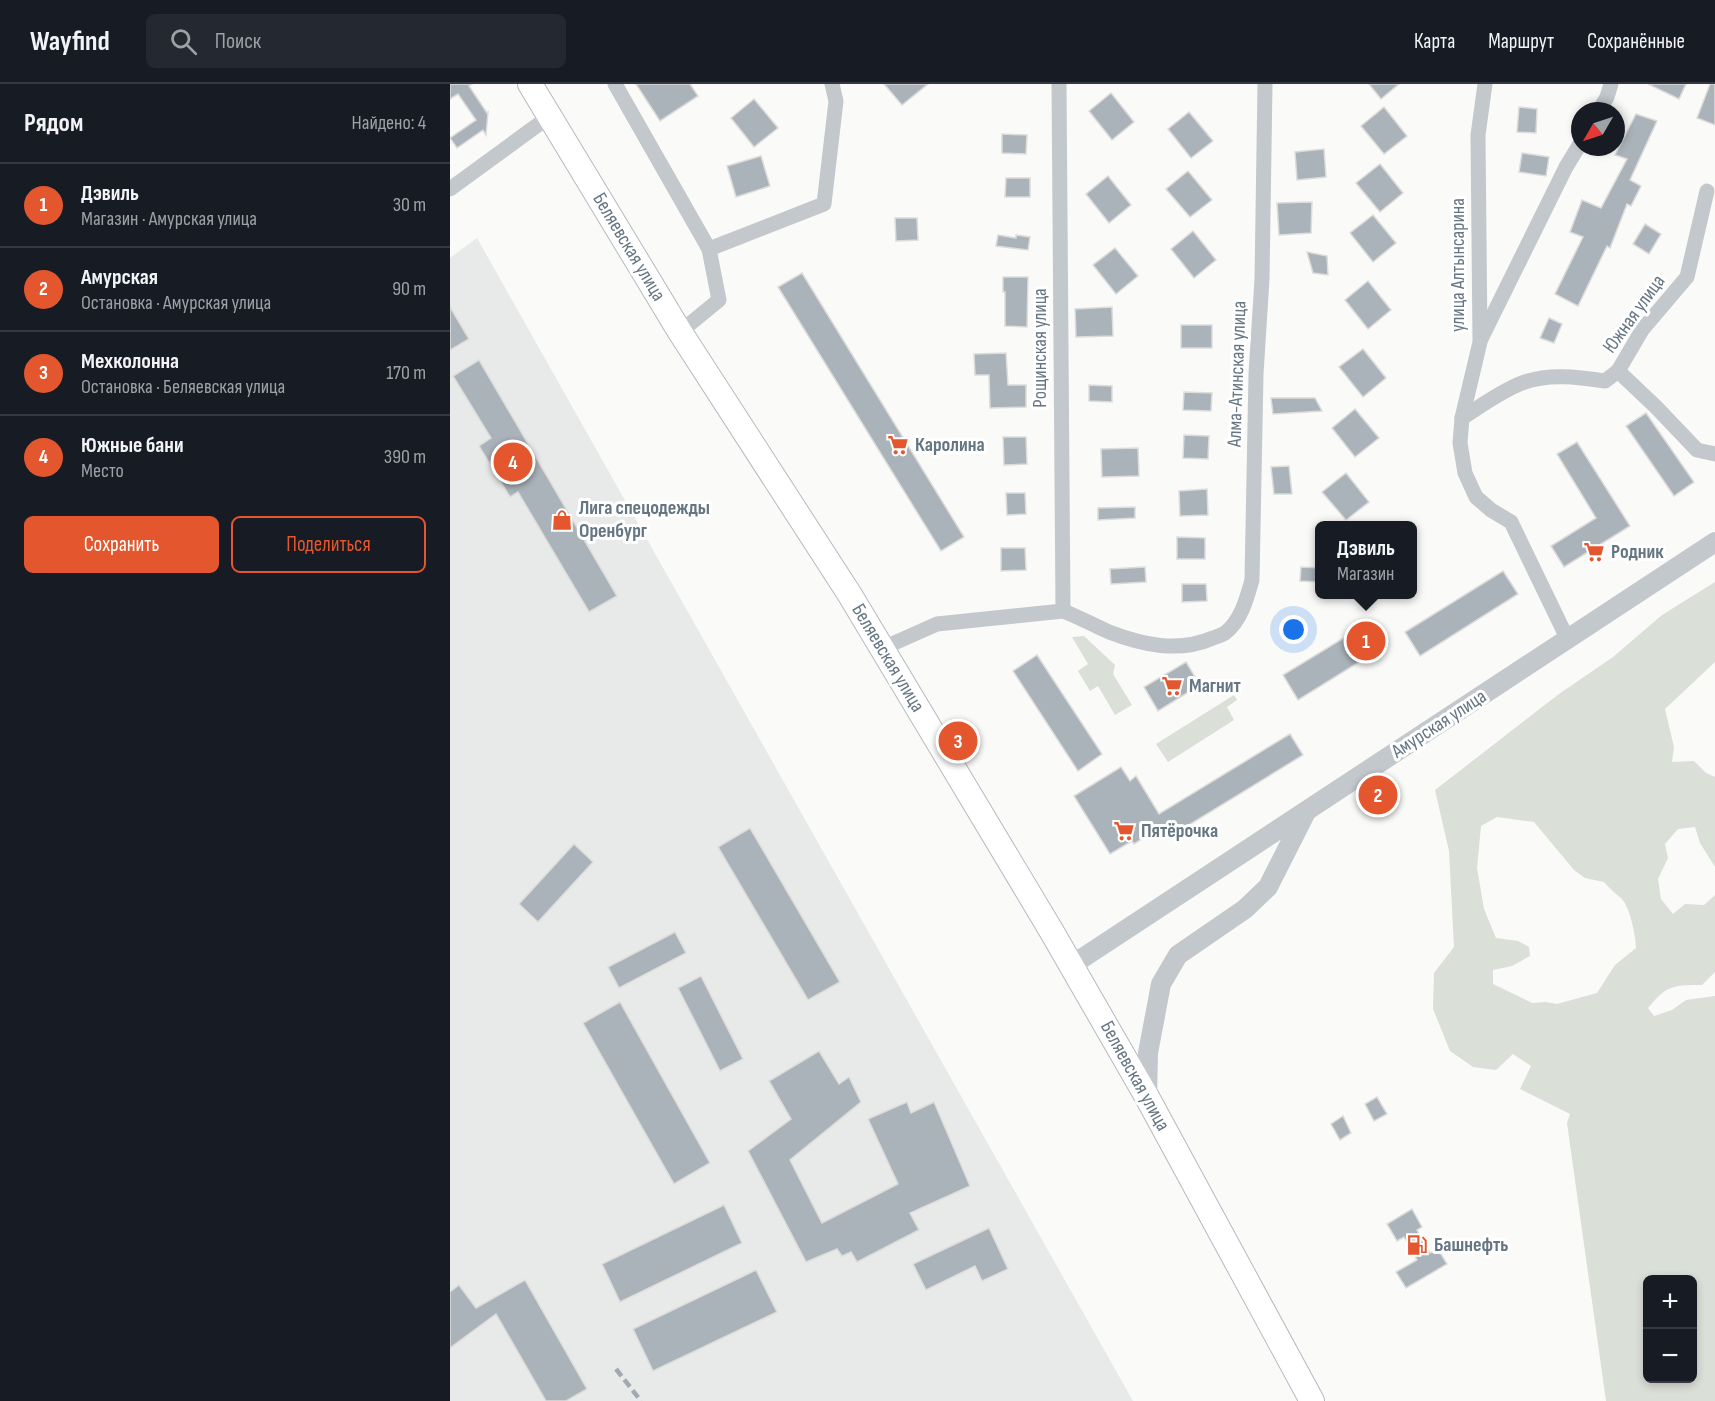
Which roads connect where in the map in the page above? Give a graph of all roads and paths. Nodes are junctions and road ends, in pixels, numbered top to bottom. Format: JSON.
{"nodes":[{"id":1,"x":530,"y":84,"type":"edge"},
{"id":2,"x":615,"y":84,"type":"edge"},
{"id":3,"x":832,"y":84,"type":"edge"},
{"id":4,"x":1059,"y":84,"type":"edge"},
{"id":5,"x":1265,"y":84,"type":"edge"},
{"id":6,"x":1485,"y":84,"type":"edge"},
{"id":7,"x":1611,"y":84,"type":"edge"},
{"id":8,"x":1604,"y":102,"type":"edge"},
{"id":9,"x":550,"y":116,"type":"junction"},
{"id":10,"x":1573,"y":156,"type":"edge"},
{"id":11,"x":450,"y":189,"type":"edge"},
{"id":12,"x":1707,"y":191,"type":"dead end"},
{"id":13,"x":709,"y":249,"type":"junction"},
{"id":14,"x":680,"y":332,"type":"junction"},
{"id":15,"x":1480,"y":342,"type":"junction"},
{"id":16,"x":1618,"y":371,"type":"junction"},
{"id":17,"x":1462,"y":418,"type":"junction"},
{"id":18,"x":1715,"y":454,"type":"edge"},
{"id":19,"x":1715,"y":542,"type":"edge"},
{"id":20,"x":1063,"y":611,"type":"junction"},
{"id":21,"x":1568,"y":640,"type":"junction"},
{"id":22,"x":883,"y":648,"type":"junction"},
{"id":23,"x":1308,"y":808,"type":"junction"},
{"id":24,"x":1072,"y":965,"type":"junction"},
{"id":25,"x":1147,"y":1097,"type":"junction"},
{"id":26,"x":1312,"y":1401,"type":"edge"}],
"edges":[{"from":1,"to":9,"type":"main road","name":"Беляевская улица"},
{"from":2,"to":13,"type":"street"},
{"from":3,"to":13,"type":"street"},
{"from":4,"to":20,"type":"street","name":"Рощинская улица"},
{"from":5,"to":20,"type":"street","name":"Алма-Атинская улица"},
{"from":6,"to":15,"type":"street","name":"улица Алтынсарина"},
{"from":7,"to":8,"type":"street"},
{"from":9,"to":11,"type":"street"},
{"from":9,"to":14,"type":"main road","name":"Беляевская улица"},
{"from":10,"to":15,"type":"street"},
{"from":12,"to":16,"type":"street","name":"Южная улица"},
{"from":13,"to":14,"type":"street"},
{"from":14,"to":22,"type":"main road","name":"Беляевская улица"},
{"from":15,"to":17,"type":"street","name":"улица Алтынсарина"},
{"from":16,"to":17,"type":"street"},
{"from":16,"to":18,"type":"street","name":"Южная улица"},
{"from":17,"to":21,"type":"street","name":"улица Алтынсарина"},
{"from":19,"to":21,"type":"street","name":"Амурская улица"},
{"from":20,"to":22,"type":"street"},
{"from":21,"to":23,"type":"street","name":"Амурская улица"},
{"from":22,"to":24,"type":"main road","name":"Беляевская улица"},
{"from":23,"to":24,"type":"street","name":"Амурская улица"},
{"from":23,"to":25,"type":"street"},
{"from":24,"to":25,"type":"main road","name":"Беляевская улица"},
{"from":25,"to":26,"type":"main road","name":"Беляевская улица"}]}
